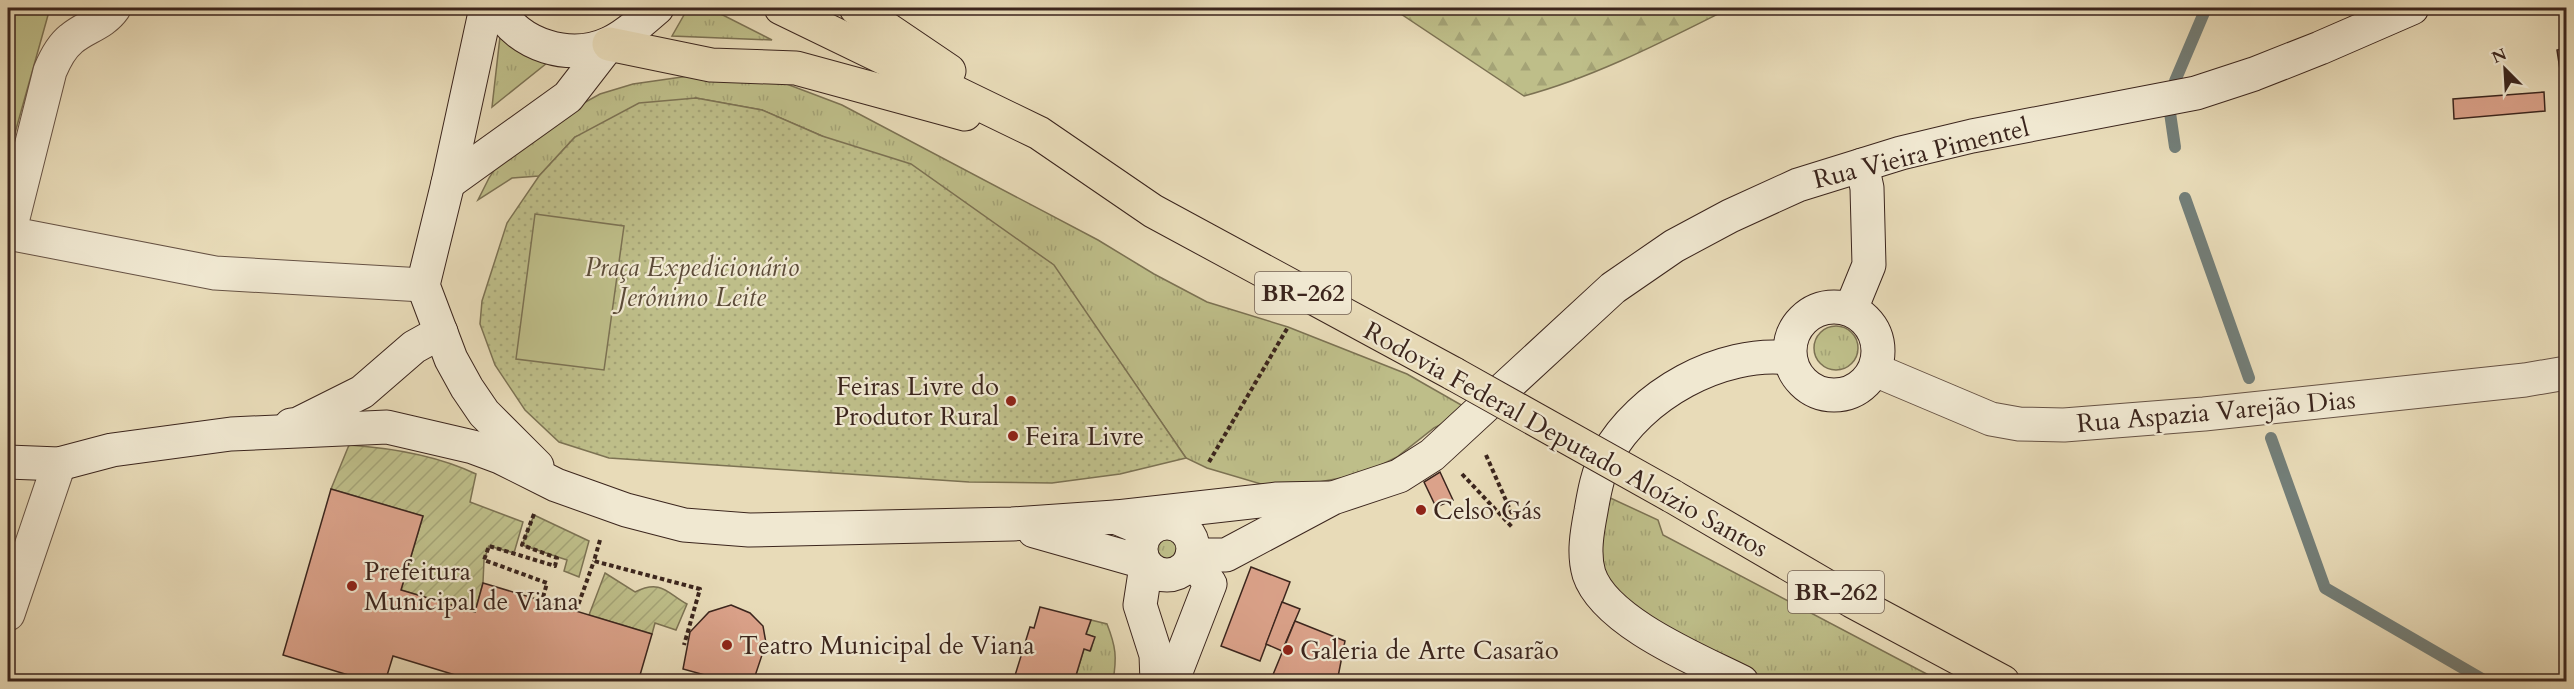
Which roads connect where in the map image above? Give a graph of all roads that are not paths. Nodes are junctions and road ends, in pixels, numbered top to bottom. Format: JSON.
{"nodes":[{"id":1,"x":114,"y":8,"type":"edge"},
{"id":2,"x":486,"y":8,"type":"edge"},
{"id":3,"x":498,"y":8,"type":"edge"},
{"id":4,"x":657,"y":8,"type":"edge"},
{"id":5,"x":782,"y":8,"type":"edge"},
{"id":6,"x":856,"y":8,"type":"edge"},
{"id":7,"x":2412,"y":8,"type":"edge"},
{"id":8,"x":609,"y":44,"type":"junction"},
{"id":9,"x":1039,"y":134,"type":"junction"},
{"id":10,"x":1862,"y":165,"type":"junction"},
{"id":11,"x":448,"y":183,"type":"junction"},
{"id":12,"x":8,"y":234,"type":"edge"},
{"id":13,"x":423,"y":285,"type":"junction"},
{"id":14,"x":1851,"y":309,"type":"junction"},
{"id":15,"x":441,"y":332,"type":"junction"},
{"id":16,"x":1789,"y":358,"type":"junction"},
{"id":17,"x":1875,"y":370,"type":"junction"},
{"id":18,"x":2566,"y":373,"type":"edge"},
{"id":19,"x":231,"y":434,"type":"junction"},
{"id":20,"x":8,"y":462,"type":"edge"},
{"id":21,"x":59,"y":464,"type":"junction"},
{"id":22,"x":556,"y":485,"type":"junction"},
{"id":23,"x":1333,"y":498,"type":"junction"},
{"id":24,"x":1220,"y":506,"type":"junction"},
{"id":25,"x":1115,"y":517,"type":"junction"},
{"id":26,"x":1012,"y":524,"type":"junction"},
{"id":27,"x":1190,"y":548,"type":"junction"},
{"id":28,"x":1146,"y":553,"type":"junction"},
{"id":29,"x":8,"y":614,"type":"edge"},
{"id":30,"x":1158,"y":681,"type":"edge"},
{"id":31,"x":1173,"y":681,"type":"edge"},
{"id":32,"x":1742,"y":681,"type":"edge"},
{"id":33,"x":2003,"y":681,"type":"edge"}],
"edges":[{"from":1,"to":12,"type":"street"},
{"from":2,"to":11,"type":"street"},
{"from":3,"to":8,"type":"street"},
{"from":4,"to":8,"type":"street"},
{"from":5,"to":9,"type":"highway","name":"Rodovia Federal Deputado Aloízio Santos","number":"BR-262"},
{"from":6,"to":9,"type":"highway"},
{"from":7,"to":10,"type":"street","name":"Rua Vieira Pimentel"},
{"from":8,"to":9,"type":"highway"},
{"from":8,"to":11,"type":"street"},
{"from":9,"to":33,"type":"highway","name":"Rodovia Federal Deputado Aloízio Santos","number":"BR-262","bridge":true},
{"from":10,"to":14,"type":"street"},
{"from":10,"to":23,"type":"street","name":"Rua Vieira Pimentel"},
{"from":11,"to":13,"type":"street"},
{"from":12,"to":13,"type":"street"},
{"from":13,"to":15,"type":"street"},
{"from":14,"to":16,"type":"street"},
{"from":14,"to":17,"type":"street"},
{"from":15,"to":19,"type":"street"},
{"from":15,"to":22,"type":"street"},
{"from":16,"to":17,"type":"street"},
{"from":16,"to":32,"type":"street"},
{"from":17,"to":18,"type":"street","name":"Rua Aspazia Varejão Dias"},
{"from":19,"to":21,"type":"street"},
{"from":19,"to":22,"type":"street"},
{"from":20,"to":21,"type":"street"},
{"from":21,"to":29,"type":"street"},
{"from":22,"to":26,"type":"street"},
{"from":23,"to":24,"type":"street"},
{"from":23,"to":27,"type":"street"},
{"from":24,"to":25,"type":"street"},
{"from":24,"to":27,"type":"street"},
{"from":25,"to":26,"type":"street"},
{"from":25,"to":28,"type":"street"},
{"from":26,"to":28,"type":"street"},
{"from":27,"to":28,"type":"street"},
{"from":27,"to":28,"type":"street"},
{"from":27,"to":31,"type":"street"},
{"from":28,"to":30,"type":"street"}]}
